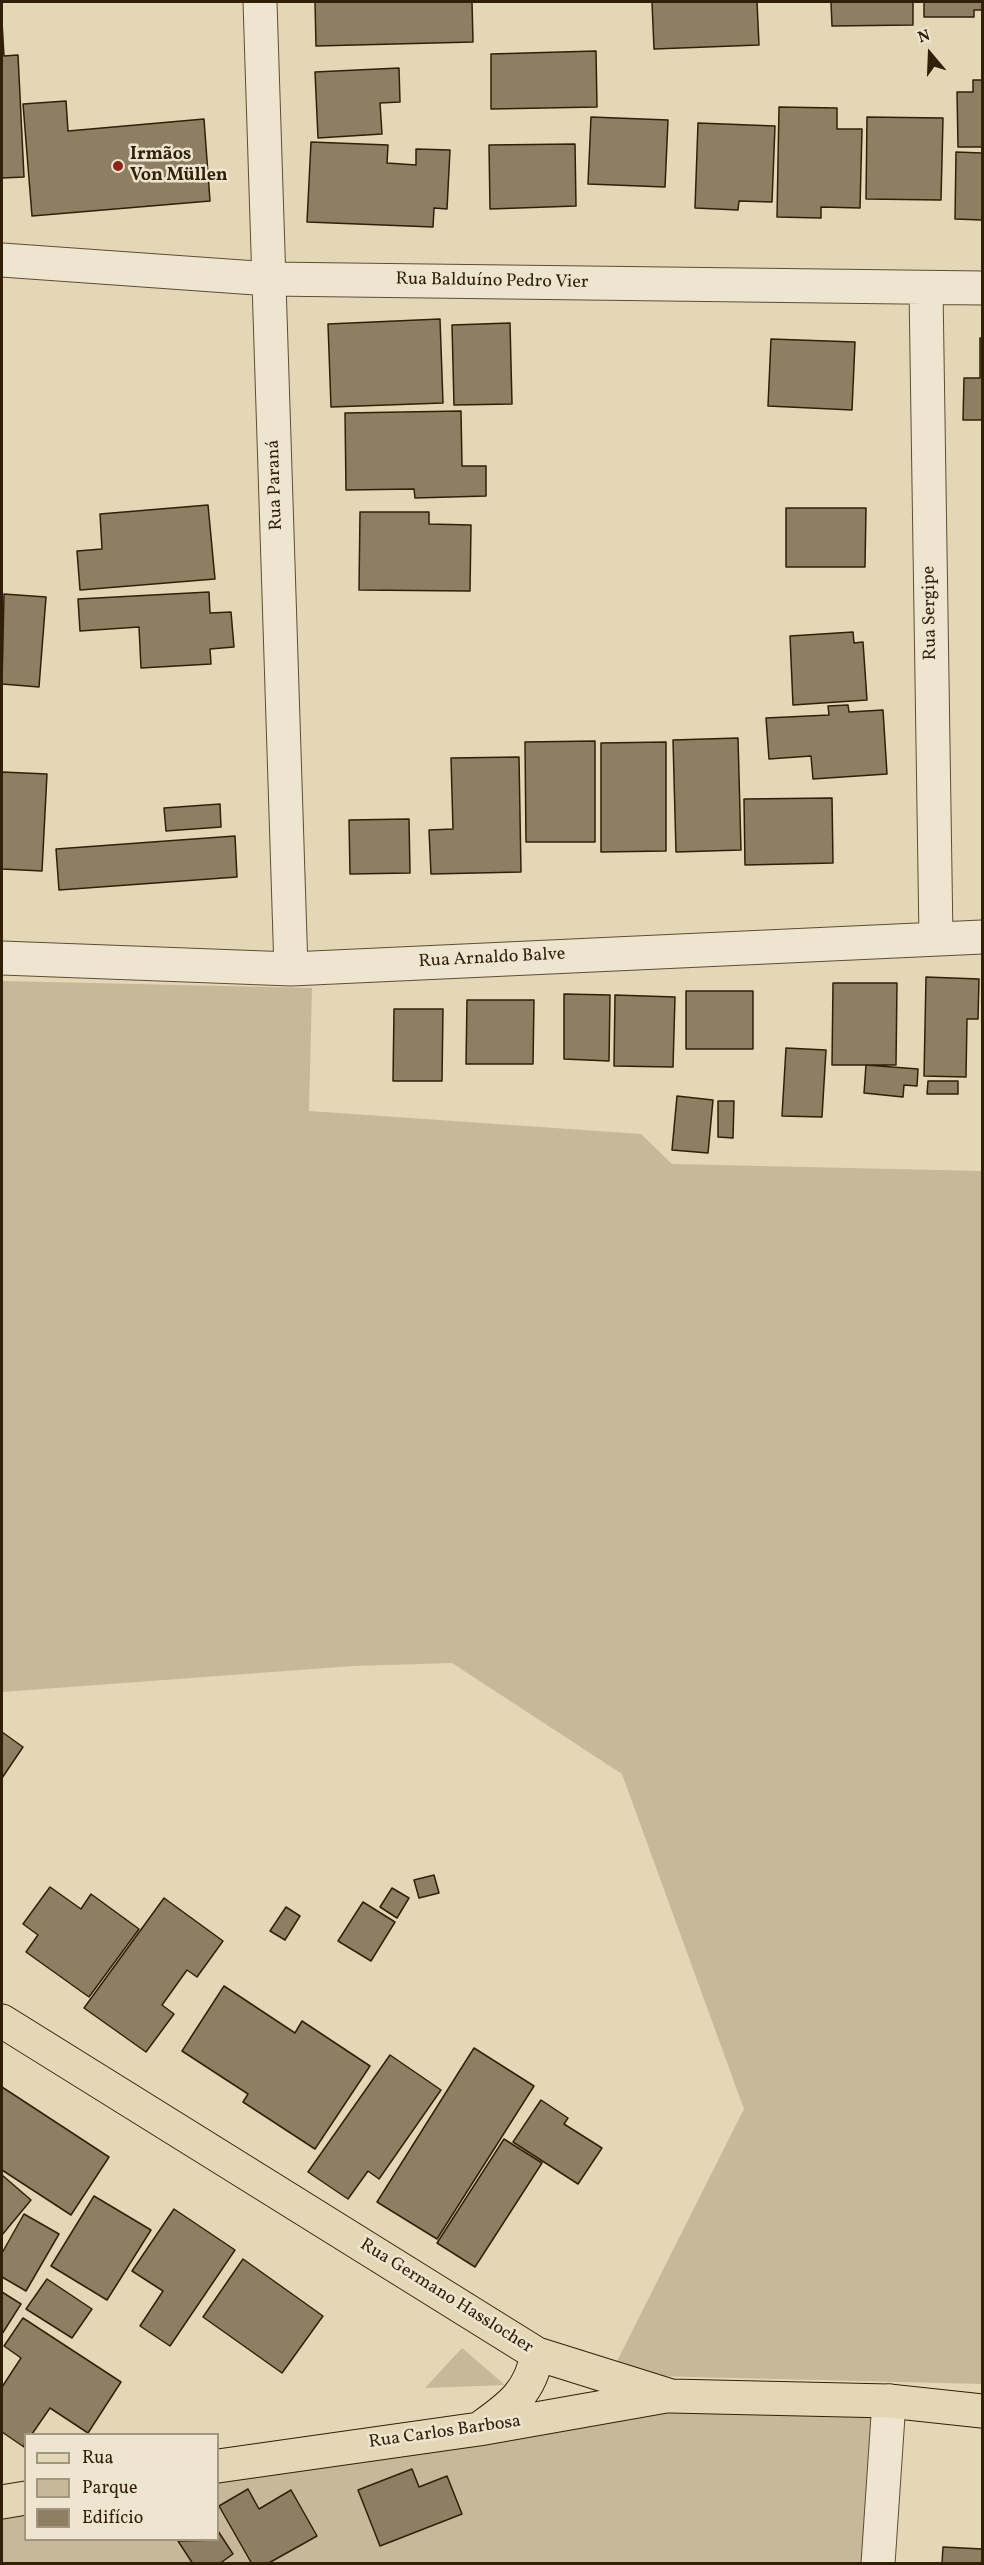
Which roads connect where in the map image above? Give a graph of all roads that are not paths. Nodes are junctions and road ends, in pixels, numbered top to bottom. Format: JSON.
{"nodes":[{"id":1,"x":260,"y":2,"type":"edge"},
{"id":2,"x":2,"y":260,"type":"edge"},
{"id":3,"x":270,"y":279,"type":"junction"},
{"id":4,"x":982,"y":288,"type":"edge"},
{"id":5,"x":926,"y":289,"type":"junction"},
{"id":6,"x":982,"y":937,"type":"edge"},
{"id":7,"x":936,"y":938,"type":"junction"},
{"id":8,"x":2,"y":958,"type":"edge"},
{"id":9,"x":291,"y":969,"type":"junction"},
{"id":10,"x":2,"y":2021,"type":"edge"},
{"id":11,"x":537,"y":2354,"type":"junction"},
{"id":12,"x":671,"y":2396,"type":"junction"},
{"id":13,"x":889,"y":2401,"type":"junction"},
{"id":14,"x":982,"y":2411,"type":"edge"},
{"id":15,"x":479,"y":2429,"type":"junction"},
{"id":16,"x":219,"y":2466,"type":"edge"},
{"id":17,"x":24,"y":2499,"type":"edge"},
{"id":18,"x":2,"y":2502,"type":"edge"},
{"id":19,"x":878,"y":2564,"type":"edge"}],
"edges":[{"from":1,"to":3,"type":"street","name":"Rua Paraná"},
{"from":2,"to":3,"type":"street","name":"Rua Balduíno Pedro Vier"},
{"from":3,"to":5,"type":"street","name":"Rua Balduíno Pedro Vier"},
{"from":3,"to":9,"type":"street","name":"Rua Paraná"},
{"from":4,"to":5,"type":"street","name":"Rua Balduíno Pedro Vier"},
{"from":5,"to":7,"type":"street","name":"Rua Sergipe"},
{"from":6,"to":7,"type":"street","name":"Rua Arnaldo Balve"},
{"from":7,"to":9,"type":"street","name":"Rua Arnaldo Balve"},
{"from":8,"to":9,"type":"street","name":"Rua Arnaldo Balve"},
{"from":10,"to":11,"type":"main road","name":"Rua Germano Hasslocher"},
{"from":11,"to":12,"type":"main road","name":"Rua Germano Hasslocher"},
{"from":11,"to":15,"type":"main road"},
{"from":12,"to":13,"type":"main road","name":"Rua Germano Hasslocher"},
{"from":12,"to":15,"type":"main road","name":"Rua Carlos Barbosa"},
{"from":13,"to":14,"type":"main road","name":"Rua Germano Hasslocher"},
{"from":13,"to":19,"type":"street"},
{"from":15,"to":16,"type":"main road","name":"Rua Carlos Barbosa"},
{"from":17,"to":18,"type":"main road"}]}
